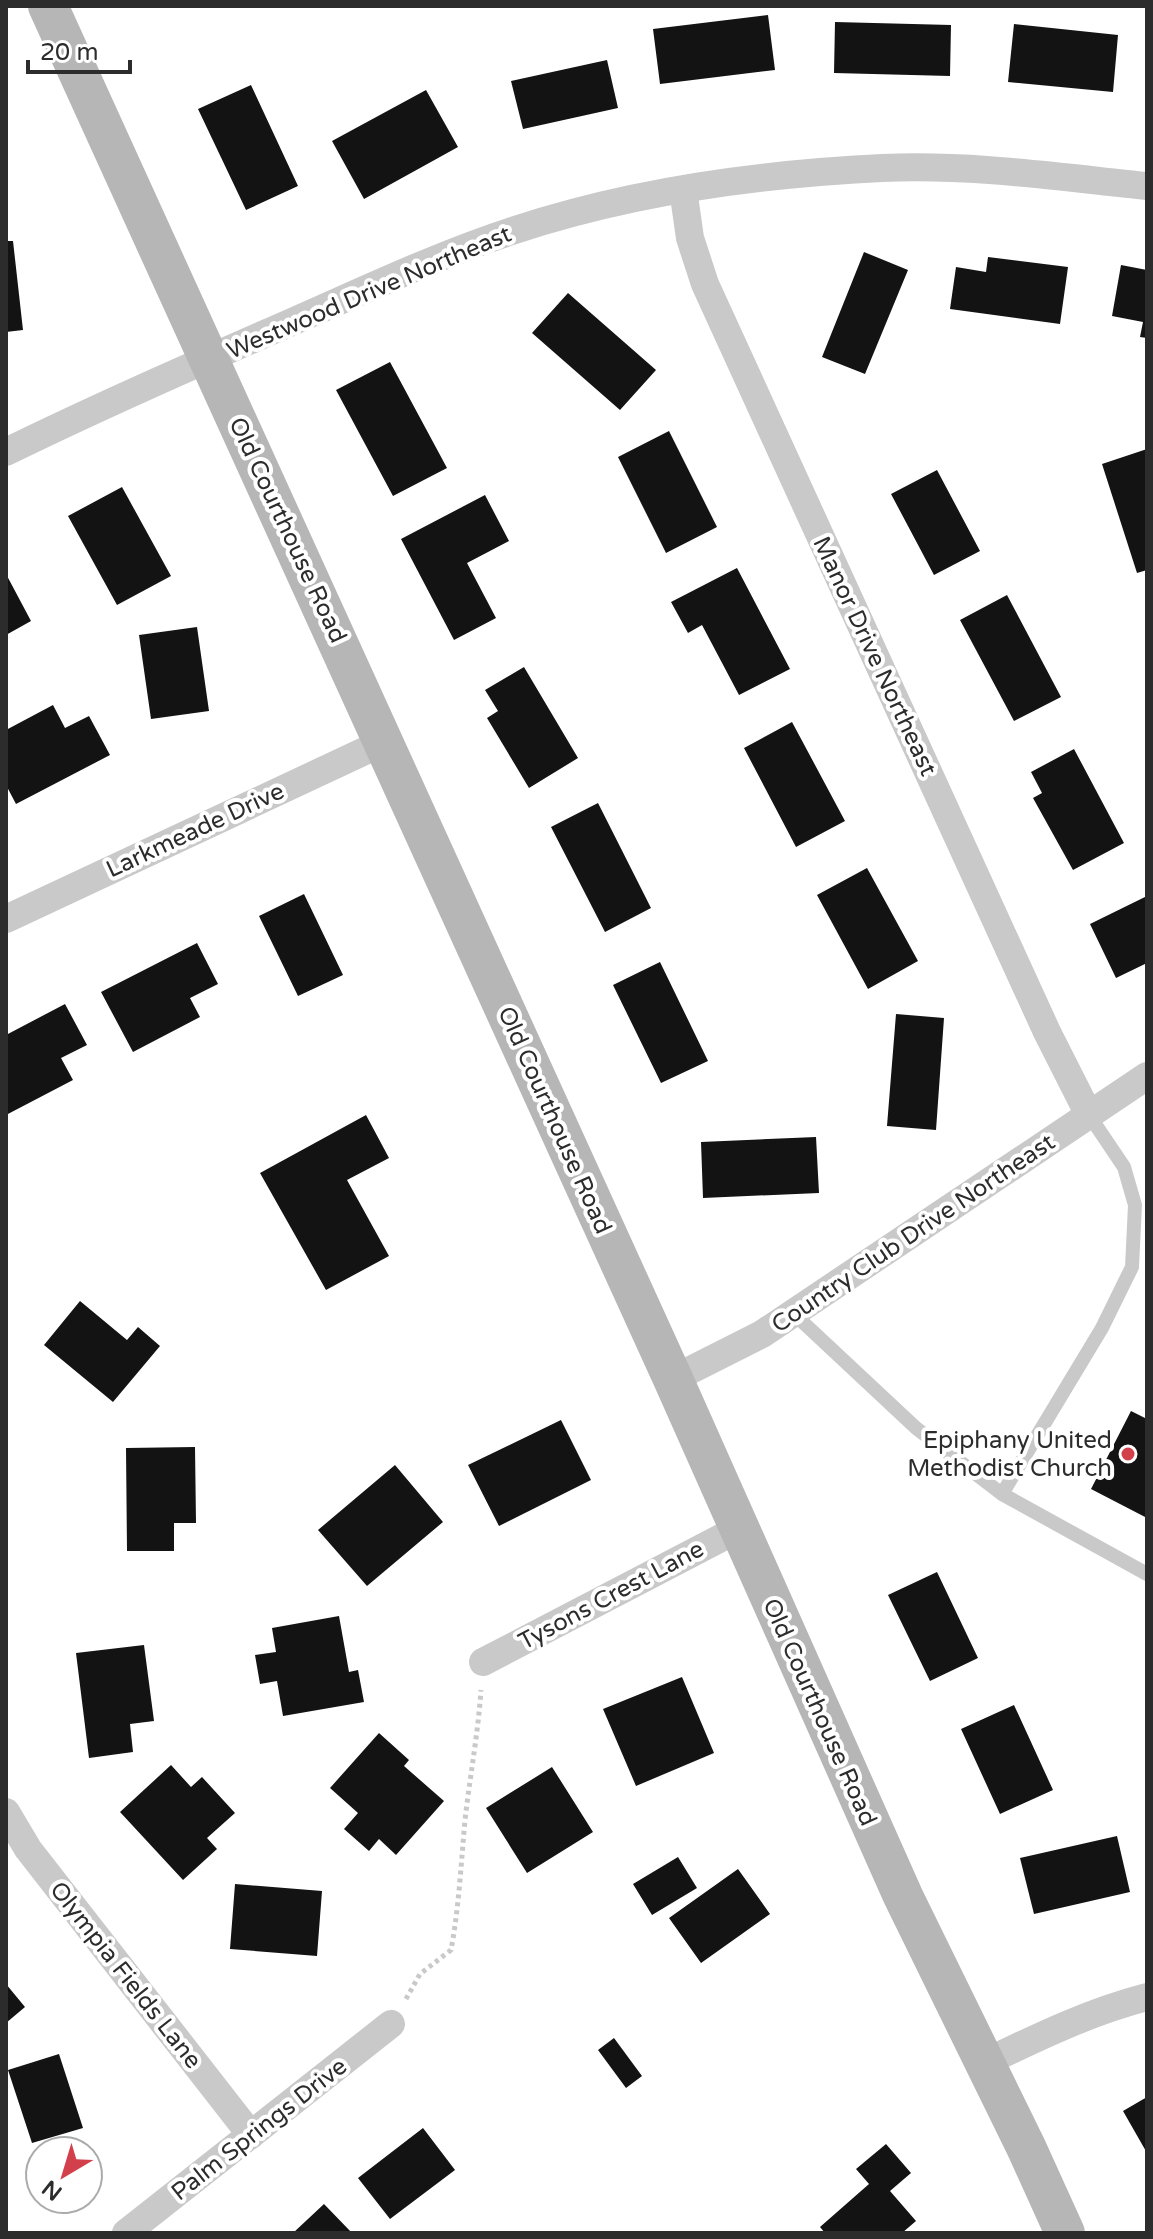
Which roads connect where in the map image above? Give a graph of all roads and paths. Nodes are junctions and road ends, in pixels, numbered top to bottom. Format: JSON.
{"nodes":[{"id":1,"x":48,"y":6,"type":"edge"},
{"id":2,"x":1147,"y":186,"type":"edge"},
{"id":3,"x":683,"y":189,"type":"junction"},
{"id":4,"x":209,"y":358,"type":"junction"},
{"id":5,"x":6,"y":452,"type":"edge"},
{"id":6,"x":384,"y":742,"type":"junction"},
{"id":7,"x":6,"y":919,"type":"edge"},
{"id":8,"x":1147,"y":1076,"type":"edge"},
{"id":9,"x":1089,"y":1115,"type":"junction"},
{"id":10,"x":793,"y":1313,"type":"junction"},
{"id":11,"x":673,"y":1379,"type":"junction"},
{"id":12,"x":1002,"y":1494,"type":"junction"},
{"id":13,"x":738,"y":1529,"type":"junction"},
{"id":14,"x":1147,"y":1574,"type":"edge"},
{"id":15,"x":483,"y":1662,"type":"joint"},
{"id":16,"x":6,"y":1812,"type":"edge"},
{"id":17,"x":1147,"y":1997,"type":"edge"},
{"id":18,"x":391,"y":2024,"type":"joint"},
{"id":19,"x":984,"y":2063,"type":"junction"},
{"id":20,"x":251,"y":2135,"type":"junction"},
{"id":21,"x":126,"y":2233,"type":"edge"},
{"id":22,"x":1065,"y":2233,"type":"edge"}],
"edges":[{"from":1,"to":4,"type":"street","name":"Old Courthouse Road"},
{"from":2,"to":3,"type":"street","name":"Westwood Drive Northeast"},
{"from":3,"to":4,"type":"street","name":"Westwood Drive Northeast"},
{"from":3,"to":9,"type":"street","name":"Manor Drive Northeast"},
{"from":4,"to":5,"type":"street","name":"Westwood Drive Northeast"},
{"from":4,"to":6,"type":"street","name":"Old Courthouse Road"},
{"from":6,"to":7,"type":"street","name":"Larkmeade Drive"},
{"from":6,"to":11,"type":"street","name":"Old Courthouse Road"},
{"from":8,"to":9,"type":"street","name":"Country Club Drive Northeast"},
{"from":9,"to":10,"type":"street","name":"Country Club Drive Northeast"},
{"from":9,"to":12,"type":"lane"},
{"from":10,"to":11,"type":"street","name":"Country Club Drive Northeast"},
{"from":10,"to":12,"type":"lane"},
{"from":11,"to":13,"type":"street","name":"Old Courthouse Road"},
{"from":12,"to":14,"type":"lane"},
{"from":13,"to":15,"type":"street","name":"Tysons Crest Lane"},
{"from":13,"to":19,"type":"street","name":"Old Courthouse Road"},
{"from":15,"to":18,"type":"path"},
{"from":16,"to":20,"type":"street","name":"Olympia Fields Lane"},
{"from":17,"to":19,"type":"street"},
{"from":18,"to":20,"type":"street","name":"Palm Springs Drive"},
{"from":19,"to":22,"type":"street","name":"Old Courthouse Road"},
{"from":20,"to":21,"type":"street","name":"Palm Springs Drive"}]}
